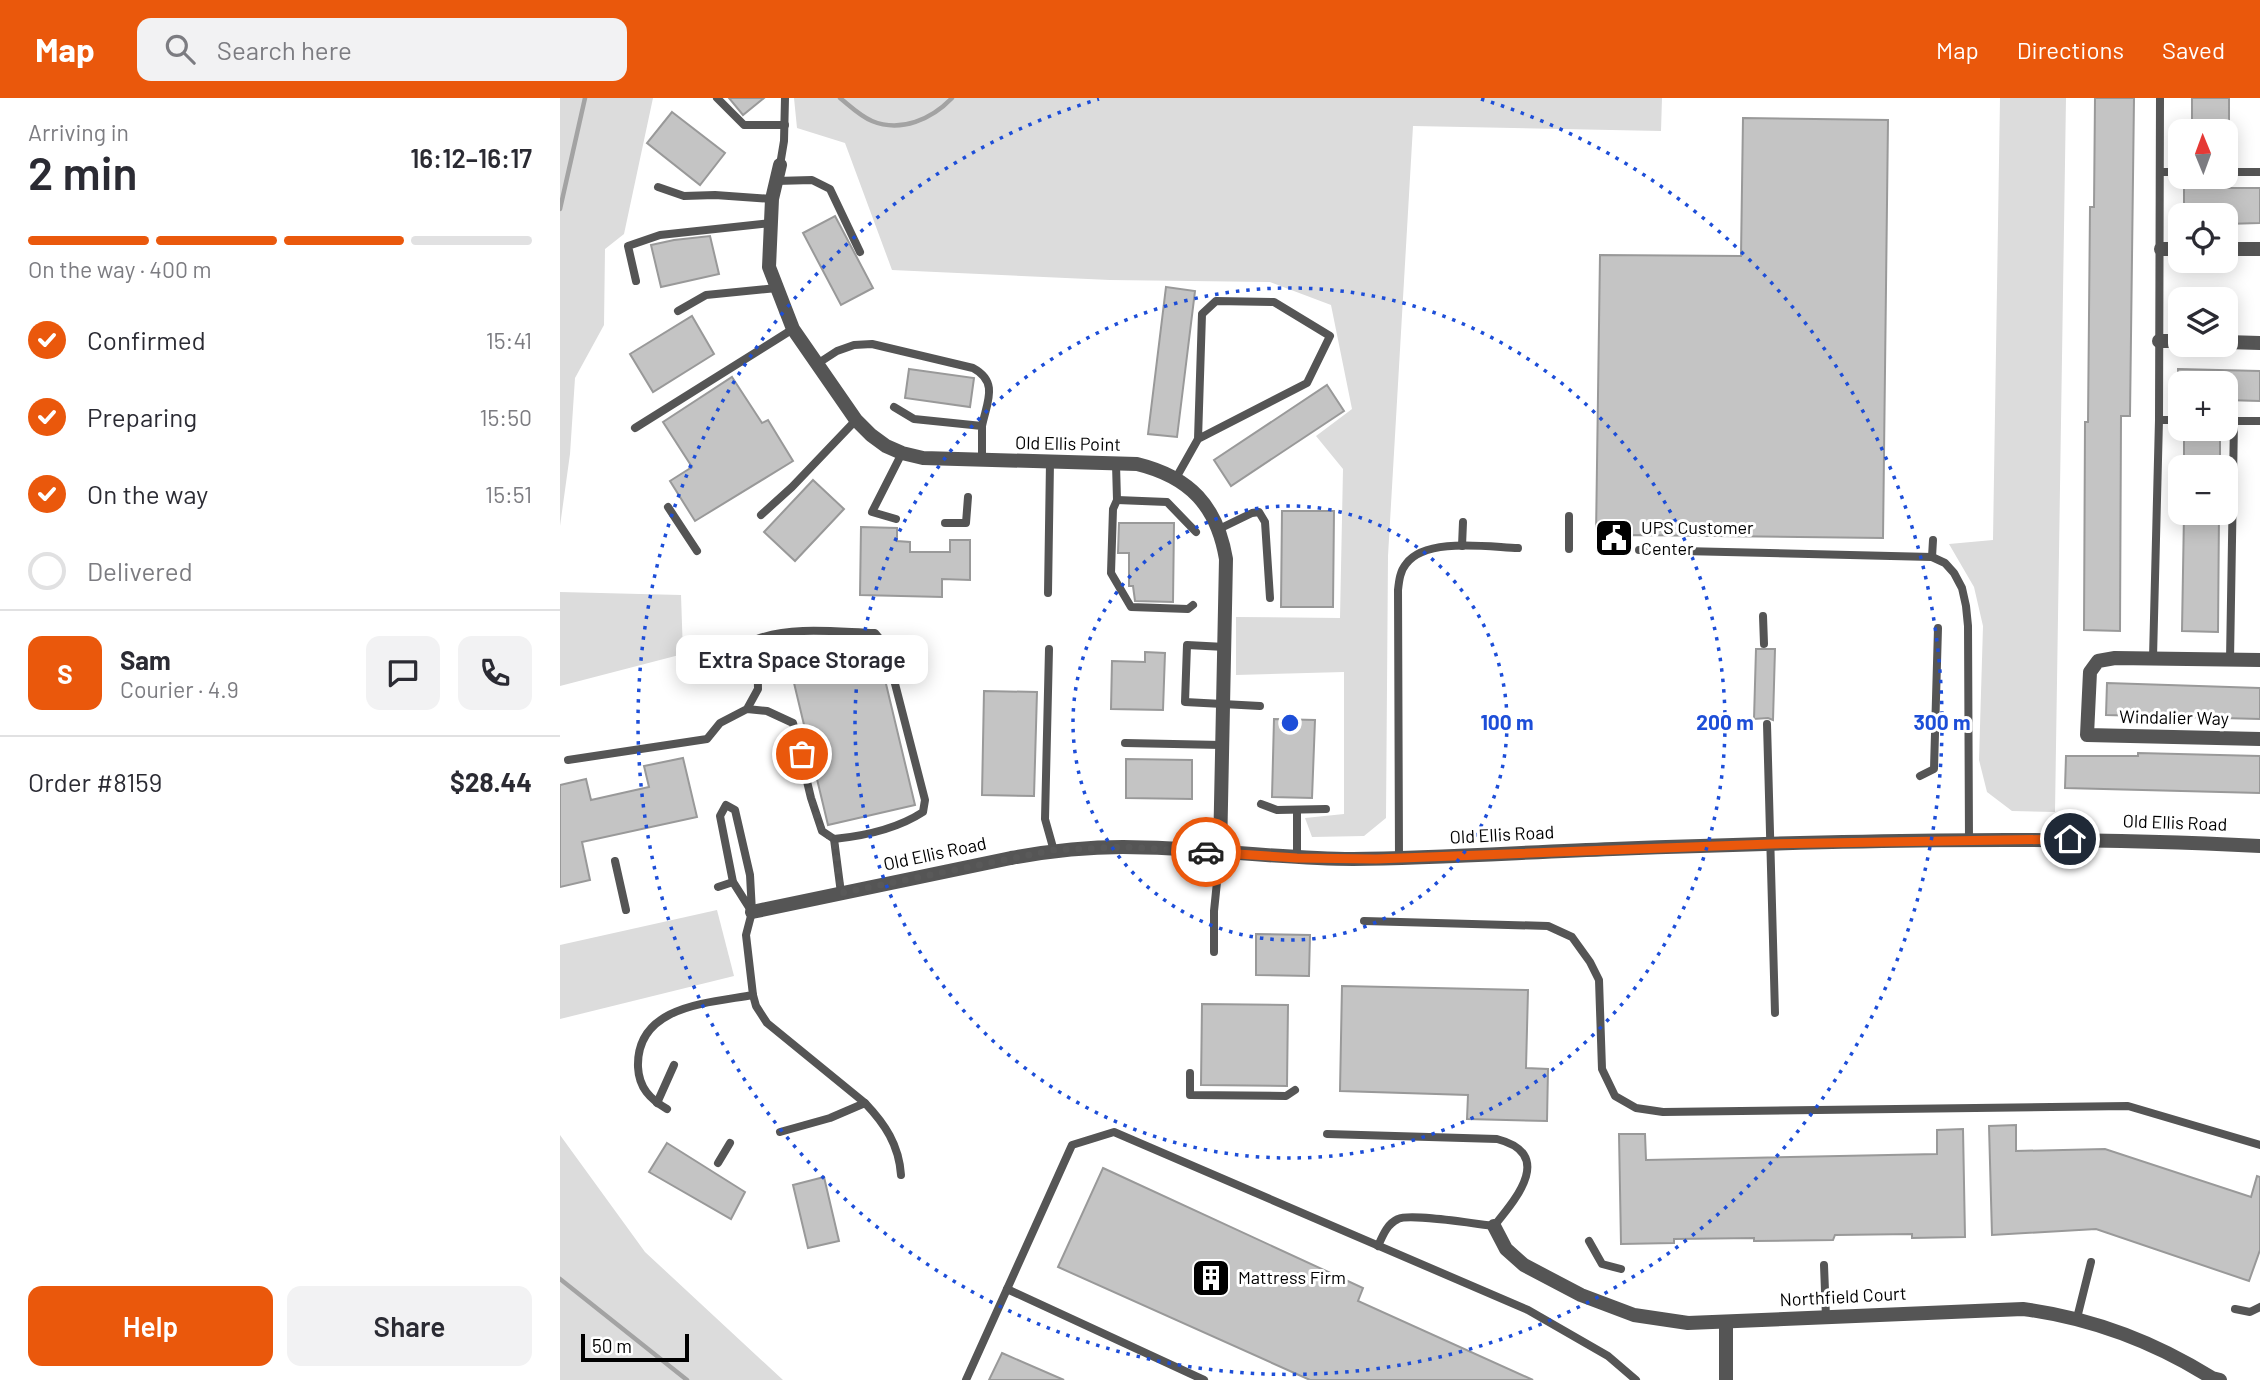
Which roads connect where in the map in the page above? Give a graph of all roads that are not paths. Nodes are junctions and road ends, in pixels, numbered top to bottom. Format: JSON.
{"nodes":[{"id":1,"x":717,"y":98,"type":"edge"},
{"id":2,"x":785,"y":98,"type":"edge"},
{"id":3,"x":2160,"y":98,"type":"edge"},
{"id":4,"x":785,"y":125,"type":"junction"},
{"id":5,"x":780,"y":164,"type":"joint"},
{"id":6,"x":2160,"y":172,"type":"junction"},
{"id":7,"x":2168,"y":172,"type":"edge"},
{"id":8,"x":2238,"y":172,"type":"edge"},
{"id":9,"x":2260,"y":172,"type":"edge"},
{"id":10,"x":776,"y":181,"type":"junction"},
{"id":11,"x":658,"y":187,"type":"dead end"},
{"id":12,"x":772,"y":199,"type":"junction"},
{"id":13,"x":771,"y":223,"type":"junction"},
{"id":14,"x":2161,"y":249,"type":"junction"},
{"id":15,"x":2168,"y":249,"type":"edge"},
{"id":16,"x":2238,"y":249,"type":"edge"},
{"id":17,"x":2260,"y":249,"type":"edge"},
{"id":18,"x":860,"y":252,"type":"dead end"},
{"id":19,"x":636,"y":281,"type":"dead end"},
{"id":20,"x":777,"y":288,"type":"junction"},
{"id":21,"x":678,"y":311,"type":"dead end"},
{"id":22,"x":793,"y":329,"type":"junction"},
{"id":23,"x":2159,"y":341,"type":"junction"},
{"id":24,"x":2168,"y":341,"type":"edge"},
{"id":25,"x":2238,"y":342,"type":"edge"},
{"id":26,"x":2260,"y":343,"type":"edge"},
{"id":27,"x":817,"y":364,"type":"junction"},
{"id":28,"x":894,"y":407,"type":"dead end"},
{"id":29,"x":856,"y":420,"type":"junction"},
{"id":30,"x":2159,"y":420,"type":"junction"},
{"id":31,"x":2168,"y":420,"type":"edge"},
{"id":32,"x":2238,"y":421,"type":"edge"},
{"id":33,"x":2260,"y":421,"type":"edge"},
{"id":34,"x":982,"y":426,"type":"junction"},
{"id":35,"x":635,"y":428,"type":"dead end"},
{"id":36,"x":1198,"y":439,"type":"junction"},
{"id":37,"x":2230,"y":441,"type":"edge"},
{"id":38,"x":902,"y":453,"type":"junction"},
{"id":39,"x":982,"y":461,"type":"junction"},
{"id":40,"x":1050,"y":462,"type":"junction"},
{"id":41,"x":1116,"y":464,"type":"junction"},
{"id":42,"x":1176,"y":478,"type":"junction"},
{"id":43,"x":968,"y":497,"type":"dead end"},
{"id":44,"x":1117,"y":500,"type":"junction"},
{"id":45,"x":668,"y":507,"type":"dead end"},
{"id":46,"x":761,"y":515,"type":"dead end"},
{"id":47,"x":1569,"y":516,"type":"dead end"},
{"id":48,"x":896,"y":519,"type":"dead end"},
{"id":49,"x":1463,"y":522,"type":"dead end"},
{"id":50,"x":945,"y":523,"type":"dead end"},
{"id":51,"x":1219,"y":528,"type":"junction"},
{"id":52,"x":1196,"y":532,"type":"dead end"},
{"id":53,"x":1933,"y":540,"type":"dead end"},
{"id":54,"x":1462,"y":547,"type":"junction"},
{"id":55,"x":1518,"y":548,"type":"dead end"},
{"id":56,"x":1569,"y":549,"type":"dead end"},
{"id":57,"x":1639,"y":550,"type":"dead end"},
{"id":58,"x":697,"y":551,"type":"dead end"},
{"id":59,"x":1932,"y":557,"type":"junction"},
{"id":60,"x":1048,"y":593,"type":"dead end"},
{"id":61,"x":1270,"y":598,"type":"dead end"},
{"id":62,"x":1193,"y":605,"type":"dead end"},
{"id":63,"x":1763,"y":616,"type":"dead end"},
{"id":64,"x":1938,"y":628,"type":"dead end"},
{"id":65,"x":1764,"y":644,"type":"dead end"},
{"id":66,"x":1224,"y":647,"type":"junction"},
{"id":67,"x":1049,"y":649,"type":"dead end"},
{"id":68,"x":2153,"y":658,"type":"junction"},
{"id":69,"x":2230,"y":660,"type":"junction"},
{"id":70,"x":2260,"y":660,"type":"edge"},
{"id":71,"x":1223,"y":703,"type":"junction"},
{"id":72,"x":1260,"y":706,"type":"dead end"},
{"id":73,"x":747,"y":709,"type":"junction"},
{"id":74,"x":1767,"y":724,"type":"dead end"},
{"id":75,"x":2260,"y":739,"type":"edge"},
{"id":76,"x":1125,"y":743,"type":"dead end"},
{"id":77,"x":1222,"y":746,"type":"junction"},
{"id":78,"x":568,"y":760,"type":"dead end"},
{"id":79,"x":1920,"y":776,"type":"dead end"},
{"id":80,"x":1261,"y":804,"type":"dead end"},
{"id":81,"x":1326,"y":809,"type":"dead end"},
{"id":82,"x":1297,"y":810,"type":"junction"},
{"id":83,"x":741,"y":833,"type":"junction"},
{"id":84,"x":724,"y":837,"type":"junction"},
{"id":85,"x":834,"y":839,"type":"junction"},
{"id":86,"x":1969,"y":840,"type":"junction"},
{"id":87,"x":1770,"y":844,"type":"junction"},
{"id":88,"x":2260,"y":846,"type":"edge"},
{"id":89,"x":1054,"y":850,"type":"junction"},
{"id":90,"x":1220,"y":853,"type":"junction"},
{"id":91,"x":1297,"y":858,"type":"junction"},
{"id":92,"x":1399,"y":859,"type":"junction"},
{"id":93,"x":615,"y":861,"type":"dead end"},
{"id":94,"x":733,"y":882,"type":"junction"},
{"id":95,"x":718,"y":887,"type":"dead end"},
{"id":96,"x":841,"y":893,"type":"junction"},
{"id":97,"x":626,"y":910,"type":"dead end"},
{"id":98,"x":752,"y":912,"type":"junction"},
{"id":99,"x":1364,"y":921,"type":"dead end"},
{"id":100,"x":1214,"y":952,"type":"dead end"},
{"id":101,"x":753,"y":995,"type":"junction"},
{"id":102,"x":1775,"y":1013,"type":"dead end"},
{"id":103,"x":674,"y":1065,"type":"dead end"},
{"id":104,"x":1191,"y":1073,"type":"dead end"},
{"id":105,"x":1295,"y":1090,"type":"dead end"},
{"id":106,"x":657,"y":1103,"type":"junction"},
{"id":107,"x":865,"y":1103,"type":"junction"},
{"id":108,"x":667,"y":1109,"type":"dead end"},
{"id":109,"x":780,"y":1132,"type":"dead end"},
{"id":110,"x":1327,"y":1134,"type":"dead end"},
{"id":111,"x":730,"y":1143,"type":"dead end"},
{"id":112,"x":2260,"y":1145,"type":"edge"},
{"id":113,"x":718,"y":1163,"type":"dead end"},
{"id":114,"x":901,"y":1175,"type":"dead end"},
{"id":115,"x":1494,"y":1226,"type":"junction"},
{"id":116,"x":1589,"y":1241,"type":"dead end"},
{"id":117,"x":1378,"y":1245,"type":"junction"},
{"id":118,"x":2091,"y":1262,"type":"dead end"},
{"id":119,"x":1824,"y":1265,"type":"dead end"},
{"id":120,"x":1621,"y":1269,"type":"dead end"},
{"id":121,"x":1007,"y":1289,"type":"junction"},
{"id":122,"x":2260,"y":1307,"type":"edge"},
{"id":123,"x":2235,"y":1309,"type":"dead end"},
{"id":124,"x":1826,"y":1317,"type":"junction"},
{"id":125,"x":2077,"y":1318,"type":"junction"},
{"id":126,"x":1727,"y":1322,"type":"junction"},
{"id":127,"x":2215,"y":1379,"type":"edge"},
{"id":128,"x":966,"y":1380,"type":"edge"},
{"id":129,"x":1204,"y":1380,"type":"edge"},
{"id":130,"x":1636,"y":1380,"type":"edge"},
{"id":131,"x":1726,"y":1380,"type":"edge"}],
"edges":[{"from":1,"to":4,"type":"lane"},
{"from":2,"to":4,"type":"lane"},
{"from":3,"to":6,"type":"lane"},
{"from":4,"to":5,"type":"lane"},
{"from":5,"to":10,"type":"street","name":"Old Ellis Point"},
{"from":6,"to":7,"type":"lane"},
{"from":6,"to":14,"type":"lane"},
{"from":8,"to":9,"type":"lane"},
{"from":10,"to":12,"type":"street","name":"Old Ellis Point"},
{"from":10,"to":18,"type":"lane"},
{"from":11,"to":12,"type":"lane"},
{"from":12,"to":13,"type":"street","name":"Old Ellis Point"},
{"from":13,"to":19,"type":"lane"},
{"from":13,"to":20,"type":"street","name":"Old Ellis Point"},
{"from":14,"to":15,"type":"street"},
{"from":14,"to":23,"type":"lane"},
{"from":16,"to":17,"type":"street"},
{"from":20,"to":21,"type":"lane"},
{"from":20,"to":22,"type":"street","name":"Old Ellis Point"},
{"from":22,"to":27,"type":"street","name":"Old Ellis Point"},
{"from":22,"to":35,"type":"lane"},
{"from":23,"to":24,"type":"street"},
{"from":23,"to":30,"type":"lane"},
{"from":25,"to":26,"type":"street"},
{"from":27,"to":29,"type":"street","name":"Old Ellis Point"},
{"from":27,"to":34,"type":"lane"},
{"from":28,"to":34,"type":"lane"},
{"from":29,"to":38,"type":"street","name":"Old Ellis Point"},
{"from":29,"to":46,"type":"lane"},
{"from":30,"to":31,"type":"lane"},
{"from":30,"to":68,"type":"lane"},
{"from":32,"to":33,"type":"lane"},
{"from":34,"to":39,"type":"lane"},
{"from":36,"to":36,"type":"lane"},
{"from":36,"to":42,"type":"lane"},
{"from":37,"to":69,"type":"lane"},
{"from":38,"to":39,"type":"street","name":"Old Ellis Point"},
{"from":38,"to":48,"type":"lane"},
{"from":39,"to":40,"type":"street","name":"Old Ellis Point"},
{"from":40,"to":41,"type":"street","name":"Old Ellis Point"},
{"from":40,"to":60,"type":"lane"},
{"from":41,"to":42,"type":"street","name":"Old Ellis Point"},
{"from":41,"to":44,"type":"lane"},
{"from":42,"to":51,"type":"street","name":"Old Ellis Point"},
{"from":43,"to":50,"type":"lane"},
{"from":44,"to":52,"type":"lane"},
{"from":44,"to":62,"type":"lane"},
{"from":45,"to":58,"type":"lane"},
{"from":47,"to":56,"type":"lane"},
{"from":49,"to":54,"type":"lane"},
{"from":51,"to":61,"type":"lane"},
{"from":51,"to":66,"type":"street","name":"Old Ellis Point"},
{"from":53,"to":59,"type":"lane"},
{"from":54,"to":55,"type":"lane"},
{"from":54,"to":92,"type":"lane"},
{"from":57,"to":59,"type":"lane"},
{"from":59,"to":86,"type":"lane"},
{"from":63,"to":65,"type":"lane"},
{"from":64,"to":79,"type":"lane"},
{"from":66,"to":71,"type":"street","name":"Old Ellis Point"},
{"from":66,"to":71,"type":"lane"},
{"from":67,"to":89,"type":"lane"},
{"from":68,"to":69,"type":"street"},
{"from":68,"to":75,"type":"street","name":"Windalier Way"},
{"from":69,"to":70,"type":"street"},
{"from":71,"to":72,"type":"lane"},
{"from":71,"to":77,"type":"street","name":"Old Ellis Point"},
{"from":73,"to":78,"type":"lane"},
{"from":73,"to":85,"type":"lane"},
{"from":73,"to":85,"type":"lane"},
{"from":74,"to":87,"type":"lane"},
{"from":76,"to":77,"type":"lane"},
{"from":77,"to":90,"type":"street","name":"Old Ellis Point"},
{"from":80,"to":82,"type":"lane"},
{"from":81,"to":82,"type":"lane"},
{"from":82,"to":91,"type":"lane"},
{"from":83,"to":84,"type":"lane"},
{"from":83,"to":84,"type":"lane"},
{"from":83,"to":98,"type":"lane"},
{"from":84,"to":94,"type":"lane"},
{"from":85,"to":96,"type":"lane"},
{"from":86,"to":87,"type":"street","name":"Old Ellis Road"},
{"from":86,"to":88,"type":"street","name":"Old Ellis Road"},
{"from":87,"to":92,"type":"street","name":"Old Ellis Road"},
{"from":87,"to":102,"type":"lane"},
{"from":89,"to":90,"type":"street","name":"Old Ellis Road"},
{"from":89,"to":96,"type":"street","name":"Old Ellis Road"},
{"from":90,"to":91,"type":"street","name":"Old Ellis Road"},
{"from":90,"to":100,"type":"lane"},
{"from":91,"to":92,"type":"street","name":"Old Ellis Road"},
{"from":93,"to":97,"type":"lane"},
{"from":94,"to":95,"type":"lane"},
{"from":94,"to":98,"type":"lane"},
{"from":96,"to":98,"type":"street","name":"Old Ellis Road"},
{"from":98,"to":101,"type":"lane"},
{"from":99,"to":112,"type":"lane"},
{"from":101,"to":106,"type":"lane"},
{"from":101,"to":107,"type":"lane"},
{"from":103,"to":106,"type":"lane"},
{"from":104,"to":105,"type":"lane"},
{"from":106,"to":108,"type":"lane"},
{"from":107,"to":109,"type":"lane"},
{"from":107,"to":114,"type":"lane"},
{"from":110,"to":115,"type":"lane"},
{"from":111,"to":113,"type":"lane"},
{"from":115,"to":117,"type":"lane"},
{"from":115,"to":126,"type":"street","name":"Northfield Court"},
{"from":116,"to":120,"type":"lane"},
{"from":117,"to":121,"type":"lane"},
{"from":117,"to":130,"type":"lane"},
{"from":118,"to":125,"type":"lane"},
{"from":119,"to":124,"type":"lane"},
{"from":121,"to":128,"type":"lane"},
{"from":121,"to":129,"type":"lane"},
{"from":122,"to":123,"type":"lane"},
{"from":124,"to":125,"type":"street","name":"Northfield Court"},
{"from":124,"to":126,"type":"street","name":"Northfield Court"},
{"from":125,"to":127,"type":"street","name":"Northfield Court"},
{"from":126,"to":131,"type":"street"}]}
